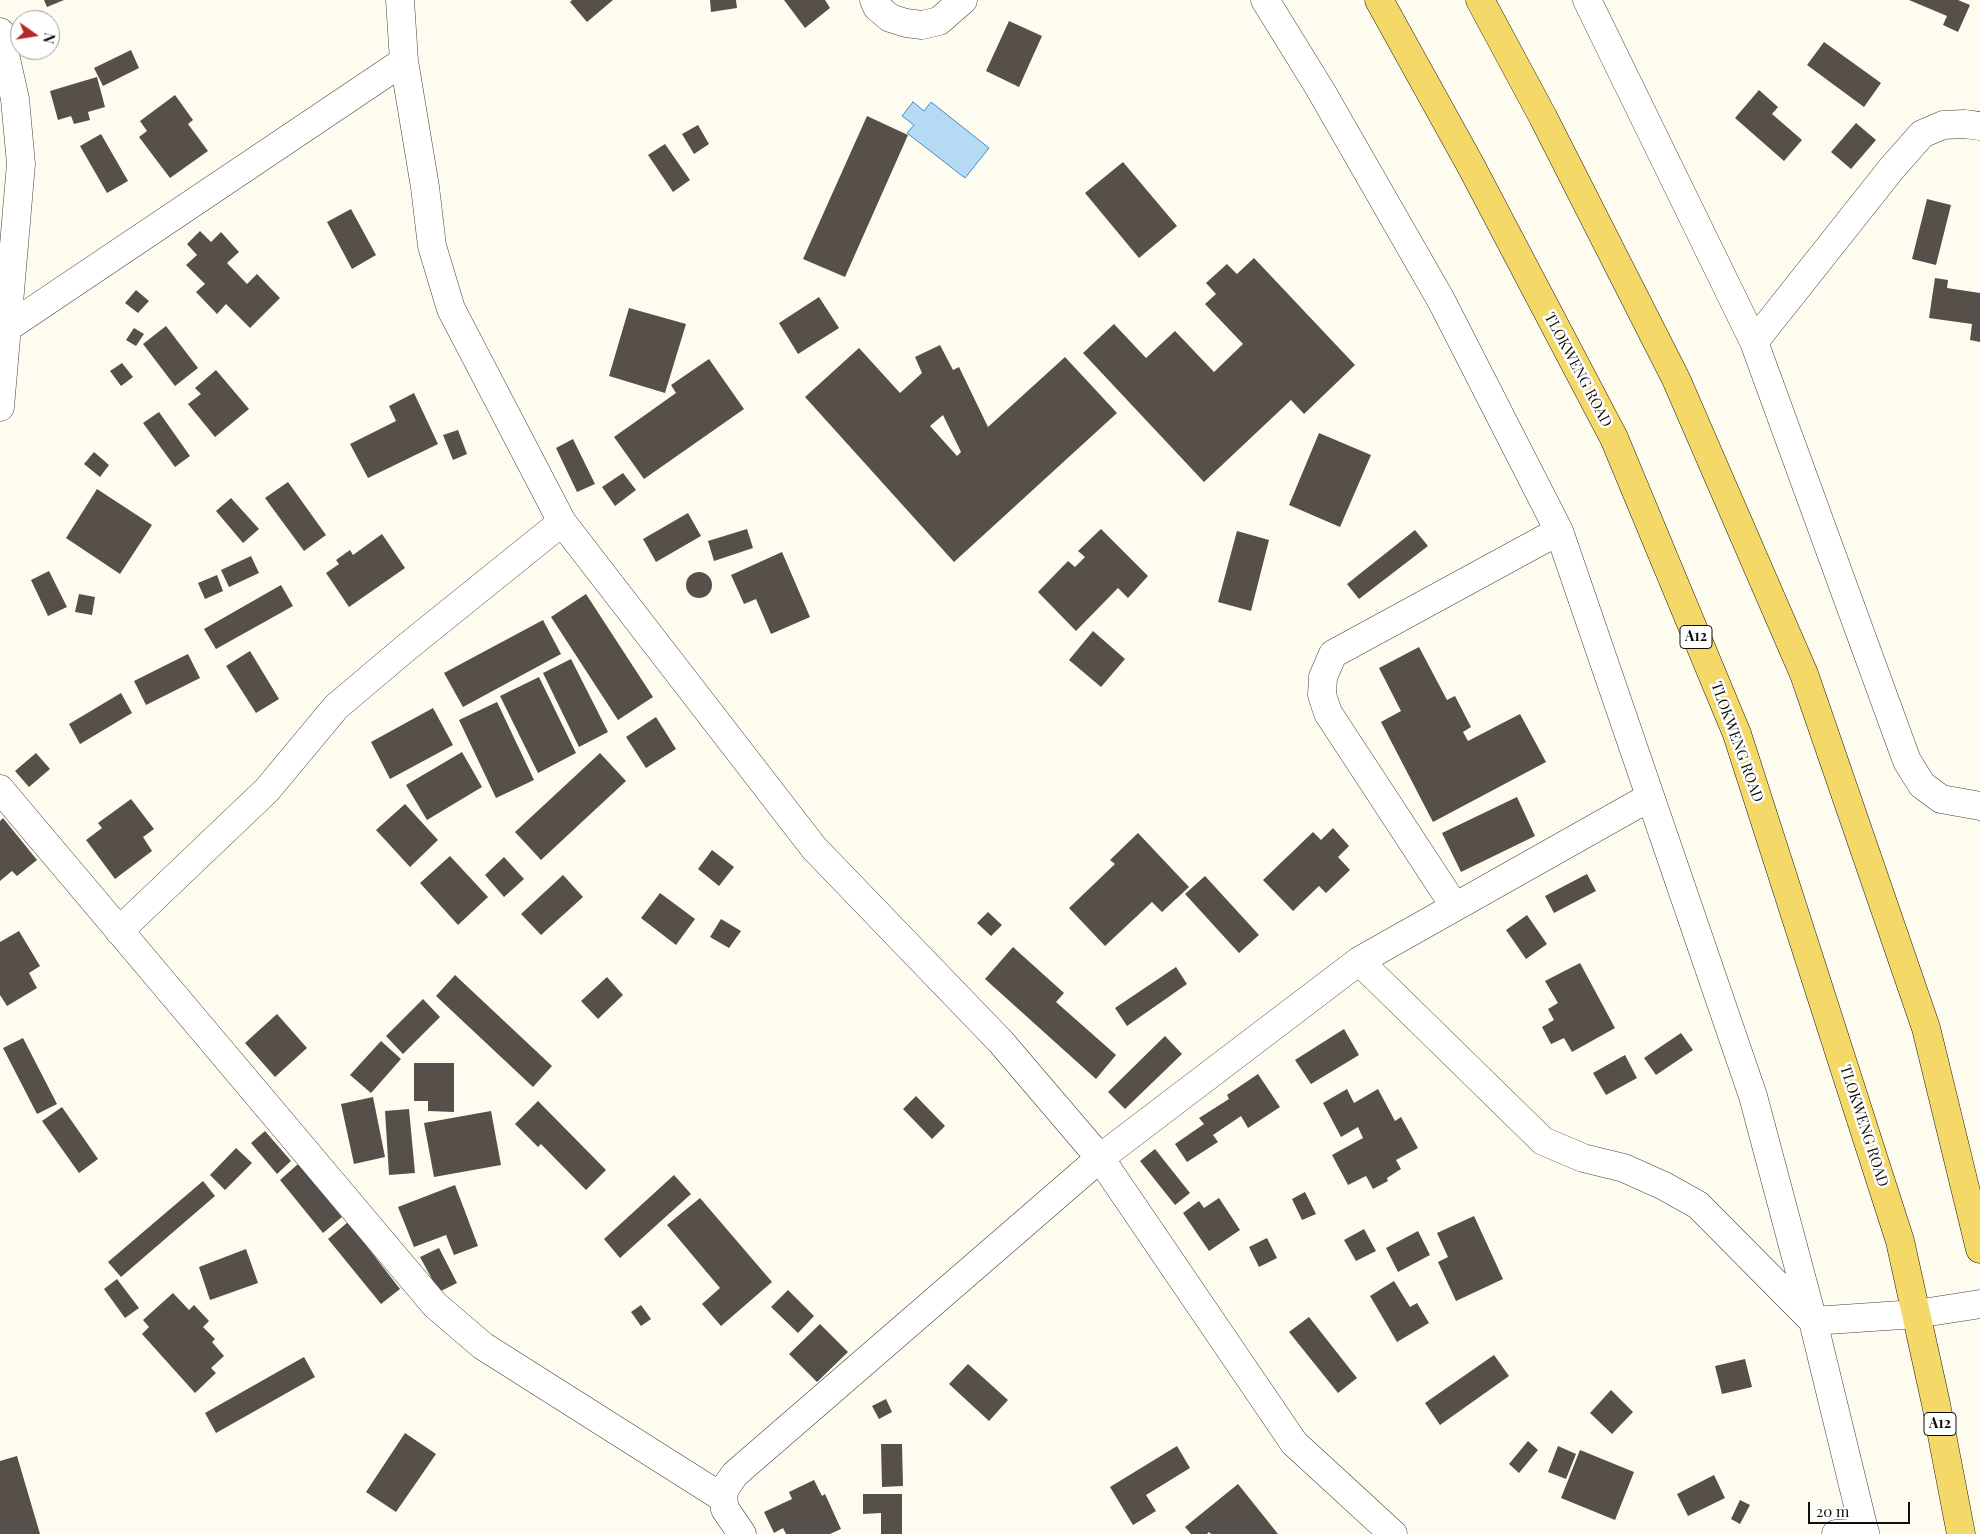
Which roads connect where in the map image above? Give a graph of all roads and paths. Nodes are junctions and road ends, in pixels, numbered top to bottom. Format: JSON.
{"nodes":[{"id":1,"x":400,"y":0,"type":"edge"},
{"id":2,"x":874,"y":0,"type":"edge"},
{"id":3,"x":963,"y":0,"type":"edge"},
{"id":4,"x":1265,"y":0,"type":"edge"},
{"id":5,"x":1379,"y":0,"type":"edge"},
{"id":6,"x":1480,"y":0,"type":"edge"},
{"id":7,"x":1587,"y":0,"type":"edge"},
{"id":8,"x":0,"y":32,"type":"edge"},
{"id":9,"x":404,"y":61,"type":"junction"},
{"id":10,"x":1980,"y":126,"type":"edge"},
{"id":11,"x":7,"y":328,"type":"junction"},
{"id":12,"x":1754,"y":342,"type":"junction"},
{"id":13,"x":0,"y":407,"type":"edge"},
{"id":14,"x":562,"y":522,"type":"junction"},
{"id":15,"x":1559,"y":531,"type":"junction"},
{"id":16,"x":0,"y":789,"type":"edge"},
{"id":17,"x":1650,"y":797,"type":"junction"},
{"id":18,"x":1980,"y":806,"type":"edge"},
{"id":19,"x":1455,"y":907,"type":"junction"},
{"id":20,"x":119,"y":931,"type":"junction"},
{"id":21,"x":1359,"y":961,"type":"junction"},
{"id":22,"x":1100,"y":1158,"type":"junction"},
{"id":23,"x":1980,"y":1249,"type":"edge"},
{"id":24,"x":1980,"y":1304,"type":"edge"},
{"id":25,"x":1916,"y":1314,"type":"junction"},
{"id":26,"x":1813,"y":1321,"type":"junction"},
{"id":27,"x":723,"y":1498,"type":"junction"},
{"id":28,"x":1865,"y":1533,"type":"edge"},
{"id":29,"x":742,"y":1534,"type":"edge"},
{"id":30,"x":1393,"y":1534,"type":"edge"},
{"id":31,"x":1836,"y":1534,"type":"edge"},
{"id":32,"x":1961,"y":1534,"type":"edge"}],
"edges":[{"from":1,"to":9,"type":"street"},
{"from":2,"to":3,"type":"street"},
{"from":4,"to":15,"type":"street"},
{"from":5,"to":25,"type":"main road","name":"TLOKWENG ROAD","number":"A12"},
{"from":6,"to":23,"type":"main road"},
{"from":7,"to":12,"type":"street"},
{"from":8,"to":11,"type":"street"},
{"from":9,"to":11,"type":"street"},
{"from":9,"to":14,"type":"street"},
{"from":10,"to":12,"type":"street"},
{"from":11,"to":13,"type":"street"},
{"from":12,"to":18,"type":"street"},
{"from":14,"to":20,"type":"street"},
{"from":14,"to":22,"type":"street"},
{"from":15,"to":17,"type":"street"},
{"from":15,"to":19,"type":"street"},
{"from":16,"to":20,"type":"street"},
{"from":17,"to":19,"type":"street"},
{"from":17,"to":26,"type":"street"},
{"from":19,"to":21,"type":"street"},
{"from":20,"to":27,"type":"street"},
{"from":21,"to":22,"type":"street"},
{"from":21,"to":26,"type":"street"},
{"from":22,"to":27,"type":"street"},
{"from":22,"to":30,"type":"street"},
{"from":24,"to":25,"type":"street"},
{"from":25,"to":26,"type":"street"},
{"from":25,"to":32,"type":"main road","name":"TLOKWENG ROAD","number":"A12"},
{"from":26,"to":28,"type":"street"},
{"from":27,"to":29,"type":"street"},
{"from":28,"to":31,"type":"street"}]}
